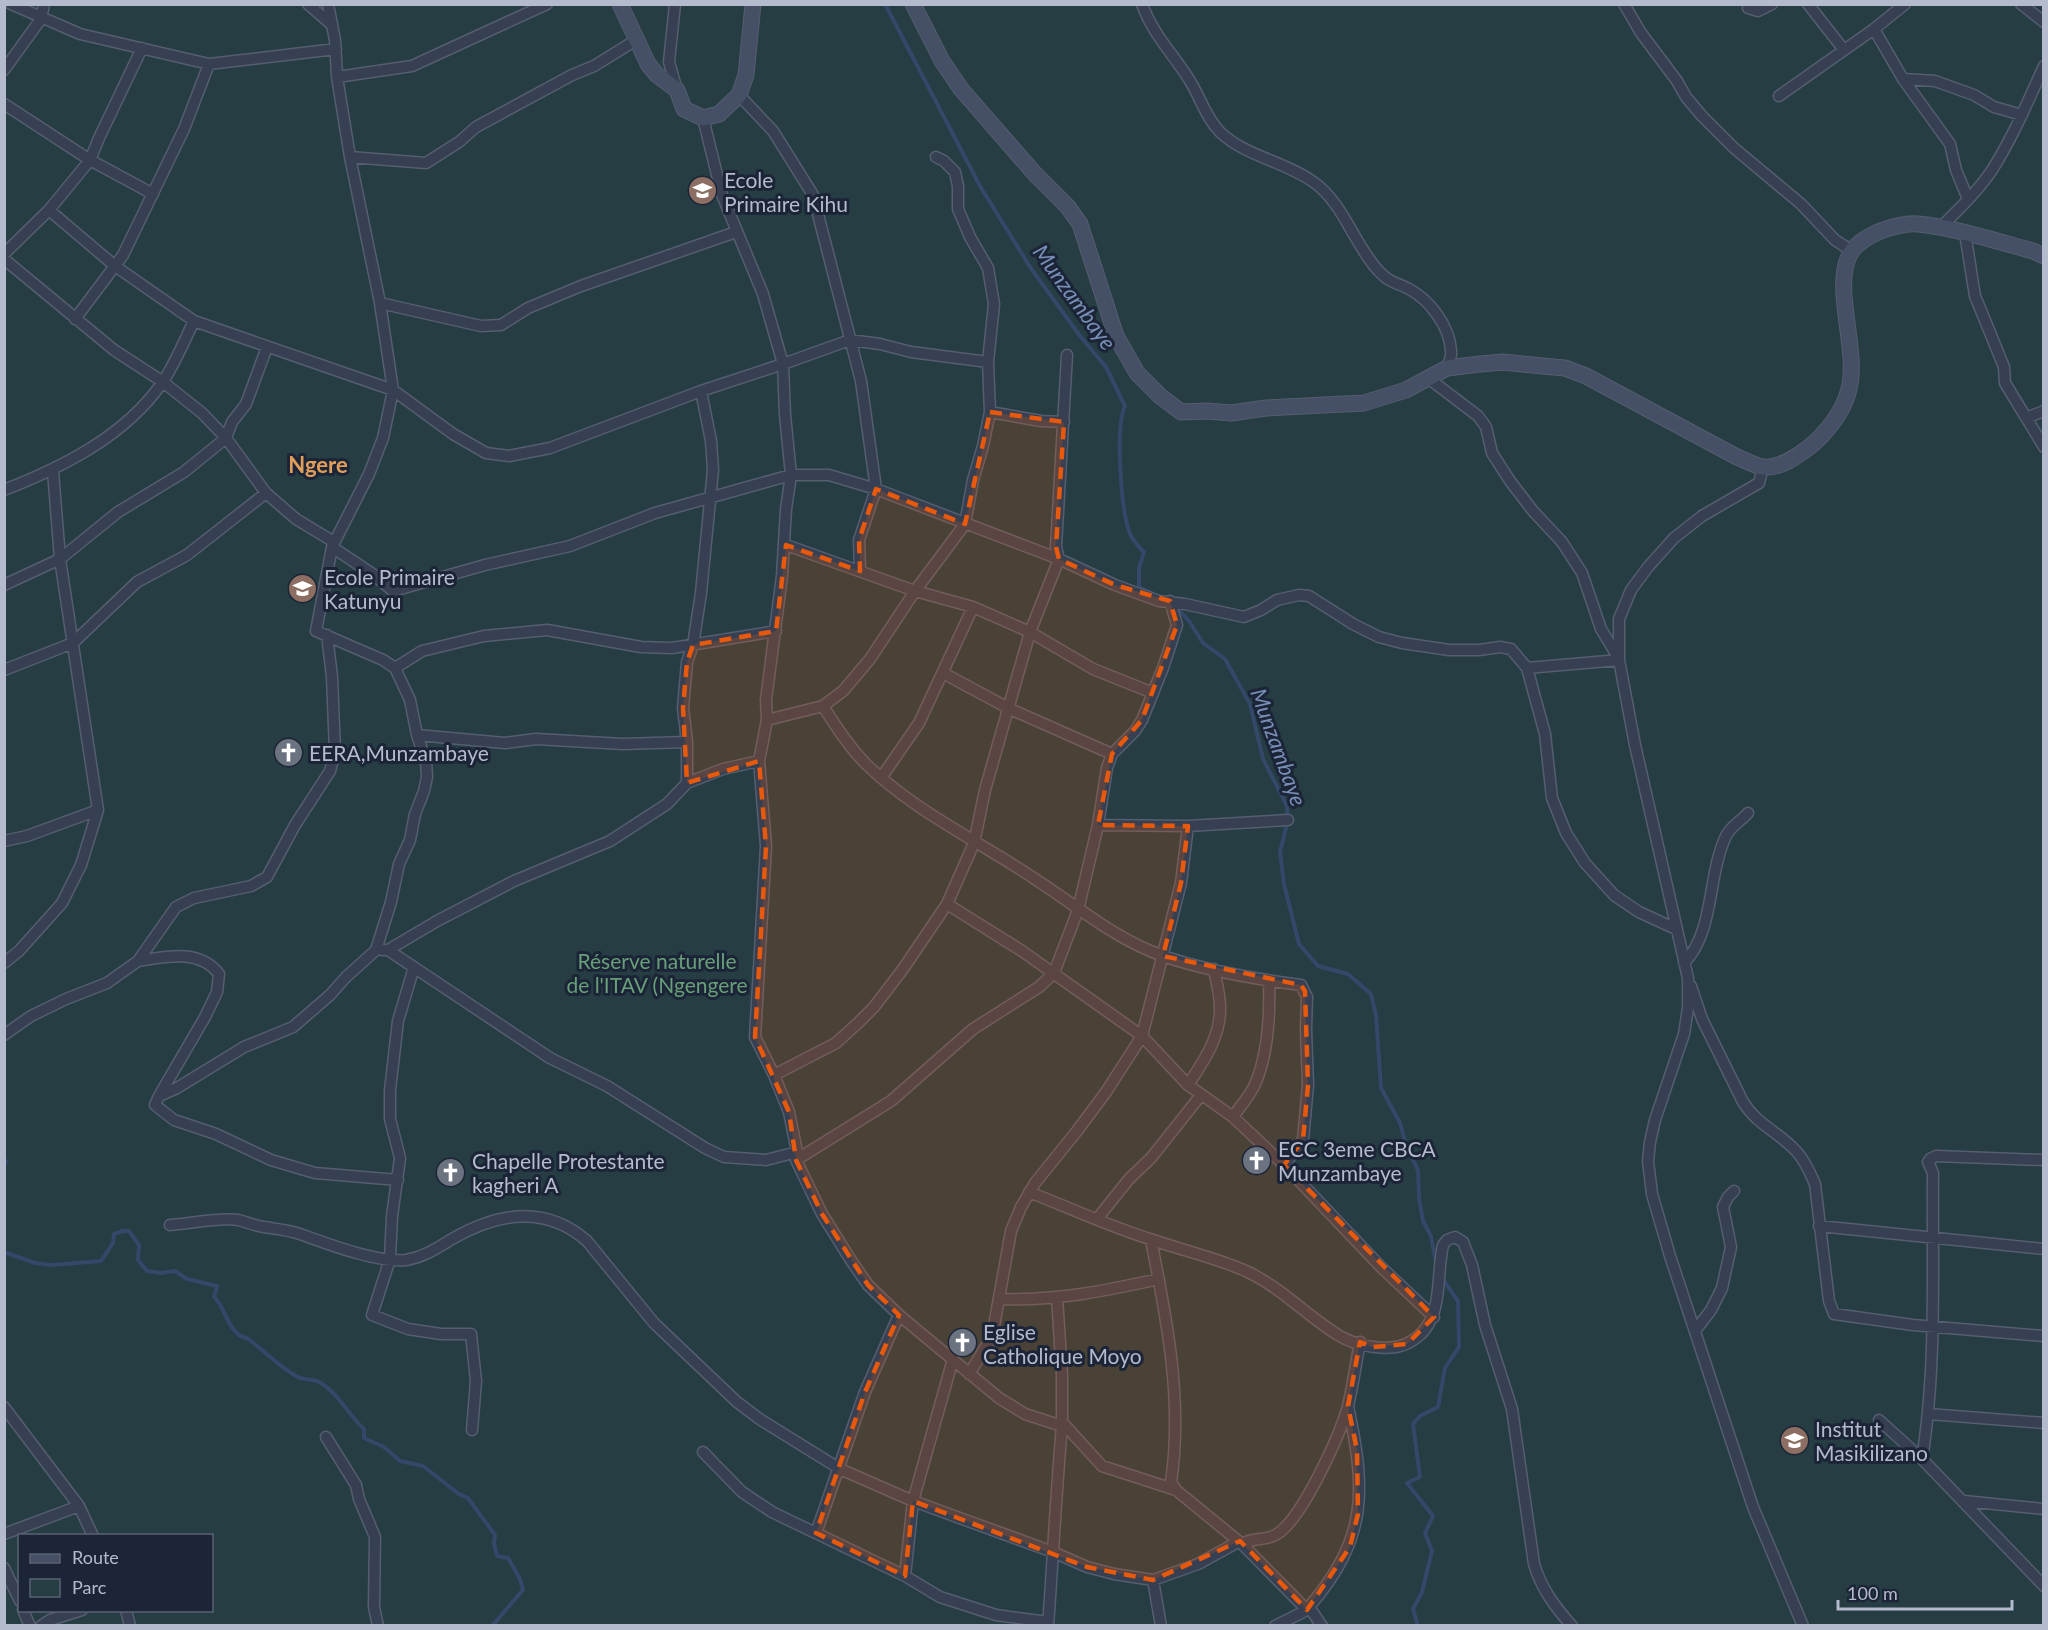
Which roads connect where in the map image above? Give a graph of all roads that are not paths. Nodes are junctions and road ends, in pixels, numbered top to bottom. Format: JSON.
{"nodes":[{"id":1,"x":11,"y":4,"type":"edge"},
{"id":2,"x":44,"y":4,"type":"edge"},
{"id":3,"x":308,"y":4,"type":"edge"},
{"id":4,"x":328,"y":4,"type":"edge"},
{"id":5,"x":547,"y":4,"type":"edge"},
{"id":6,"x":620,"y":4,"type":"edge"},
{"id":7,"x":675,"y":4,"type":"edge"},
{"id":8,"x":753,"y":4,"type":"edge"},
{"id":9,"x":913,"y":4,"type":"edge"},
{"id":10,"x":1142,"y":4,"type":"edge"},
{"id":11,"x":1624,"y":4,"type":"edge"},
{"id":12,"x":1772,"y":4,"type":"edge"},
{"id":13,"x":1808,"y":4,"type":"edge"},
{"id":14,"x":1905,"y":4,"type":"edge"},
{"id":15,"x":2021,"y":4,"type":"edge"},
{"id":16,"x":1748,"y":8,"type":"dead end"},
{"id":17,"x":41,"y":19,"type":"junction"},
{"id":18,"x":2043,"y":22,"type":"edge"},
{"id":19,"x":332,"y":25,"type":"junction"},
{"id":20,"x":1874,"y":29,"type":"junction"},
{"id":21,"x":636,"y":40,"type":"junction"},
{"id":22,"x":142,"y":48,"type":"junction"},
{"id":23,"x":336,"y":49,"type":"junction"},
{"id":24,"x":1844,"y":50,"type":"junction"},
{"id":25,"x":209,"y":64,"type":"junction"},
{"id":26,"x":2043,"y":66,"type":"edge"},
{"id":27,"x":4,"y":70,"type":"edge"},
{"id":28,"x":337,"y":77,"type":"junction"},
{"id":29,"x":1903,"y":79,"type":"junction"},
{"id":30,"x":677,"y":90,"type":"junction"},
{"id":31,"x":740,"y":94,"type":"junction"},
{"id":32,"x":1779,"y":96,"type":"dead end"},
{"id":33,"x":4,"y":104,"type":"edge"},
{"id":34,"x":2022,"y":115,"type":"junction"},
{"id":35,"x":703,"y":118,"type":"junction"},
{"id":36,"x":350,"y":157,"type":"junction"},
{"id":37,"x":936,"y":157,"type":"dead end"},
{"id":38,"x":90,"y":160,"type":"junction"},
{"id":39,"x":153,"y":194,"type":"junction"},
{"id":40,"x":1968,"y":200,"type":"junction"},
{"id":41,"x":49,"y":210,"type":"junction"},
{"id":42,"x":1940,"y":228,"type":"junction"},
{"id":43,"x":736,"y":232,"type":"junction"},
{"id":44,"x":1965,"y":233,"type":"junction"},
{"id":45,"x":1852,"y":251,"type":"junction"},
{"id":46,"x":4,"y":254,"type":"edge"},
{"id":47,"x":2043,"y":256,"type":"edge"},
{"id":48,"x":4,"y":259,"type":"edge"},
{"id":49,"x":116,"y":266,"type":"junction"},
{"id":50,"x":380,"y":303,"type":"junction"},
{"id":51,"x":75,"y":318,"type":"junction"},
{"id":52,"x":194,"y":321,"type":"junction"},
{"id":53,"x":850,"y":340,"type":"junction"},
{"id":54,"x":267,"y":347,"type":"junction"},
{"id":55,"x":1067,"y":355,"type":"dead end"},
{"id":56,"x":988,"y":362,"type":"junction"},
{"id":57,"x":783,"y":364,"type":"junction"},
{"id":58,"x":1447,"y":368,"type":"junction"},
{"id":59,"x":1428,"y":378,"type":"junction"},
{"id":60,"x":163,"y":382,"type":"junction"},
{"id":61,"x":393,"y":390,"type":"junction"},
{"id":62,"x":701,"y":392,"type":"junction"},
{"id":63,"x":2043,"y":411,"type":"edge"},
{"id":64,"x":990,"y":412,"type":"junction"},
{"id":65,"x":2026,"y":418,"type":"junction"},
{"id":66,"x":1064,"y":422,"type":"junction"},
{"id":67,"x":226,"y":438,"type":"junction"},
{"id":68,"x":2043,"y":447,"type":"edge"},
{"id":69,"x":1763,"y":467,"type":"junction"},
{"id":70,"x":53,"y":471,"type":"junction"},
{"id":71,"x":791,"y":475,"type":"junction"},
{"id":72,"x":876,"y":489,"type":"junction"},
{"id":73,"x":4,"y":490,"type":"edge"},
{"id":74,"x":266,"y":493,"type":"junction"},
{"id":75,"x":711,"y":496,"type":"junction"},
{"id":76,"x":965,"y":524,"type":"junction"},
{"id":77,"x":333,"y":545,"type":"junction"},
{"id":78,"x":786,"y":545,"type":"junction"},
{"id":79,"x":60,"y":559,"type":"junction"},
{"id":80,"x":1059,"y":559,"type":"junction"},
{"id":81,"x":860,"y":571,"type":"junction"},
{"id":82,"x":4,"y":585,"type":"edge"},
{"id":83,"x":915,"y":591,"type":"junction"},
{"id":84,"x":1164,"y":601,"type":"junction"},
{"id":85,"x":973,"y":607,"type":"junction"},
{"id":86,"x":776,"y":631,"type":"junction"},
{"id":87,"x":1030,"y":632,"type":"junction"},
{"id":88,"x":327,"y":636,"type":"junction"},
{"id":89,"x":74,"y":643,"type":"junction"},
{"id":90,"x":693,"y":645,"type":"junction"},
{"id":91,"x":1619,"y":660,"type":"junction"},
{"id":92,"x":395,"y":668,"type":"junction"},
{"id":93,"x":1527,"y":668,"type":"junction"},
{"id":94,"x":4,"y":669,"type":"edge"},
{"id":95,"x":943,"y":673,"type":"junction"},
{"id":96,"x":1153,"y":693,"type":"junction"},
{"id":97,"x":823,"y":706,"type":"junction"},
{"id":98,"x":1010,"y":709,"type":"junction"},
{"id":99,"x":767,"y":720,"type":"junction"},
{"id":100,"x":417,"y":735,"type":"junction"},
{"id":101,"x":687,"y":742,"type":"junction"},
{"id":102,"x":1112,"y":754,"type":"junction"},
{"id":103,"x":759,"y":761,"type":"junction"},
{"id":104,"x":880,"y":778,"type":"junction"},
{"id":105,"x":687,"y":783,"type":"junction"},
{"id":106,"x":98,"y":810,"type":"junction"},
{"id":107,"x":1748,"y":813,"type":"dead end"},
{"id":108,"x":1288,"y":820,"type":"dead end"},
{"id":109,"x":1098,"y":825,"type":"junction"},
{"id":110,"x":1188,"y":826,"type":"junction"},
{"id":111,"x":4,"y":841,"type":"edge"},
{"id":112,"x":974,"y":843,"type":"junction"},
{"id":113,"x":947,"y":904,"type":"junction"},
{"id":114,"x":1078,"y":910,"type":"junction"},
{"id":115,"x":1676,"y":929,"type":"junction"},
{"id":116,"x":376,"y":950,"type":"junction"},
{"id":117,"x":388,"y":950,"type":"junction"},
{"id":118,"x":1163,"y":956,"type":"junction"},
{"id":119,"x":138,"y":961,"type":"junction"},
{"id":120,"x":4,"y":963,"type":"edge"},
{"id":121,"x":1684,"y":963,"type":"junction"},
{"id":122,"x":414,"y":967,"type":"junction"},
{"id":123,"x":1214,"y":969,"type":"junction"},
{"id":124,"x":1054,"y":973,"type":"junction"},
{"id":125,"x":1688,"y":978,"type":"junction"},
{"id":126,"x":1269,"y":981,"type":"junction"},
{"id":127,"x":4,"y":1035,"type":"edge"},
{"id":128,"x":1142,"y":1036,"type":"junction"},
{"id":129,"x":774,"y":1076,"type":"junction"},
{"id":130,"x":1188,"y":1085,"type":"junction"},
{"id":131,"x":1201,"y":1095,"type":"junction"},
{"id":132,"x":159,"y":1096,"type":"junction"},
{"id":133,"x":1233,"y":1117,"type":"junction"},
{"id":134,"x":796,"y":1156,"type":"junction"},
{"id":135,"x":2043,"y":1160,"type":"edge"},
{"id":136,"x":1284,"y":1166,"type":"junction"},
{"id":137,"x":398,"y":1180,"type":"junction"},
{"id":138,"x":1734,"y":1191,"type":"dead end"},
{"id":139,"x":1029,"y":1192,"type":"junction"},
{"id":140,"x":1097,"y":1219,"type":"junction"},
{"id":141,"x":170,"y":1225,"type":"dead end"},
{"id":142,"x":1819,"y":1226,"type":"junction"},
{"id":143,"x":1932,"y":1238,"type":"junction"},
{"id":144,"x":1151,"y":1240,"type":"junction"},
{"id":145,"x":2043,"y":1249,"type":"edge"},
{"id":146,"x":390,"y":1259,"type":"junction"},
{"id":147,"x":1159,"y":1279,"type":"junction"},
{"id":148,"x":1057,"y":1298,"type":"junction"},
{"id":149,"x":1000,"y":1299,"type":"junction"},
{"id":150,"x":899,"y":1316,"type":"junction"},
{"id":151,"x":1434,"y":1317,"type":"junction"},
{"id":152,"x":1931,"y":1326,"type":"junction"},
{"id":153,"x":1695,"y":1330,"type":"junction"},
{"id":154,"x":2043,"y":1336,"type":"edge"},
{"id":155,"x":1360,"y":1342,"type":"junction"},
{"id":156,"x":953,"y":1359,"type":"junction"},
{"id":157,"x":969,"y":1374,"type":"junction"},
{"id":158,"x":1348,"y":1406,"type":"junction"},
{"id":159,"x":4,"y":1407,"type":"edge"},
{"id":160,"x":1929,"y":1414,"type":"junction"},
{"id":161,"x":1879,"y":1420,"type":"dead end"},
{"id":162,"x":2043,"y":1423,"type":"edge"},
{"id":163,"x":1062,"y":1424,"type":"junction"},
{"id":164,"x":472,"y":1430,"type":"dead end"},
{"id":165,"x":326,"y":1437,"type":"dead end"},
{"id":166,"x":703,"y":1452,"type":"dead end"},
{"id":167,"x":1922,"y":1459,"type":"junction"},
{"id":168,"x":840,"y":1469,"type":"junction"},
{"id":169,"x":1176,"y":1490,"type":"junction"},
{"id":170,"x":913,"y":1501,"type":"junction"},
{"id":171,"x":1964,"y":1501,"type":"junction"},
{"id":172,"x":80,"y":1506,"type":"junction"},
{"id":173,"x":2043,"y":1509,"type":"edge"},
{"id":174,"x":816,"y":1533,"type":"junction"},
{"id":175,"x":4,"y":1534,"type":"edge"},
{"id":176,"x":92,"y":1534,"type":"edge"},
{"id":177,"x":1240,"y":1543,"type":"junction"},
{"id":178,"x":1053,"y":1552,"type":"junction"},
{"id":179,"x":4,"y":1568,"type":"edge"},
{"id":180,"x":905,"y":1576,"type":"junction"},
{"id":181,"x":1153,"y":1580,"type":"junction"},
{"id":182,"x":2043,"y":1586,"type":"edge"},
{"id":183,"x":18,"y":1598,"type":"edge"},
{"id":184,"x":1308,"y":1609,"type":"junction"},
{"id":185,"x":24,"y":1612,"type":"edge"},
{"id":186,"x":78,"y":1612,"type":"edge"},
{"id":187,"x":1048,"y":1624,"type":"edge"},
{"id":188,"x":30,"y":1626,"type":"edge"},
{"id":189,"x":41,"y":1626,"type":"edge"},
{"id":190,"x":378,"y":1626,"type":"edge"},
{"id":191,"x":1161,"y":1626,"type":"edge"},
{"id":192,"x":1275,"y":1626,"type":"edge"},
{"id":193,"x":1322,"y":1626,"type":"edge"},
{"id":194,"x":1572,"y":1626,"type":"edge"},
{"id":195,"x":1803,"y":1626,"type":"edge"}],
"edges":[{"from":1,"to":17,"type":"street"},
{"from":2,"to":17,"type":"street"},
{"from":3,"to":19,"type":"street"},
{"from":4,"to":19,"type":"street"},
{"from":5,"to":28,"type":"street"},
{"from":6,"to":21,"type":"street"},
{"from":7,"to":30,"type":"street"},
{"from":8,"to":31,"type":"street"},
{"from":9,"to":59,"type":"street"},
{"from":10,"to":58,"type":"street"},
{"from":11,"to":45,"type":"street"},
{"from":12,"to":16,"type":"street"},
{"from":13,"to":24,"type":"street"},
{"from":14,"to":20,"type":"street"},
{"from":15,"to":18,"type":"street"},
{"from":17,"to":22,"type":"street"},
{"from":17,"to":27,"type":"street"},
{"from":19,"to":23,"type":"street"},
{"from":20,"to":24,"type":"street"},
{"from":20,"to":29,"type":"street"},
{"from":21,"to":30,"type":"street"},
{"from":21,"to":36,"type":"street"},
{"from":22,"to":25,"type":"street"},
{"from":22,"to":38,"type":"street"},
{"from":23,"to":25,"type":"street"},
{"from":23,"to":28,"type":"street"},
{"from":24,"to":32,"type":"street"},
{"from":25,"to":39,"type":"street"},
{"from":26,"to":34,"type":"street"},
{"from":28,"to":36,"type":"street"},
{"from":29,"to":34,"type":"street"},
{"from":29,"to":40,"type":"street"},
{"from":30,"to":35,"type":"street"},
{"from":31,"to":35,"type":"street"},
{"from":31,"to":53,"type":"street"},
{"from":33,"to":38,"type":"street"},
{"from":34,"to":40,"type":"street"},
{"from":35,"to":43,"type":"street"},
{"from":36,"to":50,"type":"street"},
{"from":37,"to":56,"type":"street"},
{"from":38,"to":39,"type":"street"},
{"from":38,"to":41,"type":"street"},
{"from":39,"to":49,"type":"street"},
{"from":40,"to":42,"type":"street"},
{"from":41,"to":46,"type":"street"},
{"from":41,"to":49,"type":"street"},
{"from":42,"to":44,"type":"street"},
{"from":42,"to":45,"type":"street"},
{"from":43,"to":50,"type":"street"},
{"from":43,"to":57,"type":"street"},
{"from":44,"to":47,"type":"street"},
{"from":44,"to":65,"type":"street"},
{"from":45,"to":69,"type":"street"},
{"from":48,"to":51,"type":"street"},
{"from":49,"to":51,"type":"street"},
{"from":49,"to":52,"type":"street"},
{"from":50,"to":61,"type":"street"},
{"from":51,"to":60,"type":"street"},
{"from":52,"to":54,"type":"street"},
{"from":52,"to":60,"type":"street"},
{"from":53,"to":56,"type":"street"},
{"from":53,"to":57,"type":"street"},
{"from":53,"to":72,"type":"street"},
{"from":54,"to":61,"type":"street"},
{"from":54,"to":67,"type":"street"},
{"from":55,"to":66,"type":"street"},
{"from":56,"to":64,"type":"street"},
{"from":57,"to":62,"type":"street"},
{"from":57,"to":71,"type":"street"},
{"from":58,"to":59,"type":"street"},
{"from":58,"to":69,"type":"street"},
{"from":59,"to":91,"type":"street"},
{"from":60,"to":67,"type":"street"},
{"from":60,"to":70,"type":"street"},
{"from":61,"to":62,"type":"street"},
{"from":61,"to":77,"type":"street"},
{"from":62,"to":75,"type":"street"},
{"from":63,"to":65,"type":"street"},
{"from":64,"to":66,"type":"street"},
{"from":64,"to":76,"type":"street"},
{"from":65,"to":68,"type":"street"},
{"from":66,"to":80,"type":"street"},
{"from":67,"to":74,"type":"street"},
{"from":67,"to":79,"type":"street"},
{"from":69,"to":91,"type":"street"},
{"from":70,"to":73,"type":"street"},
{"from":70,"to":79,"type":"street"},
{"from":71,"to":72,"type":"street"},
{"from":71,"to":75,"type":"street"},
{"from":71,"to":78,"type":"street"},
{"from":72,"to":76,"type":"street"},
{"from":72,"to":81,"type":"street"},
{"from":74,"to":77,"type":"street"},
{"from":74,"to":89,"type":"street"},
{"from":75,"to":77,"type":"street"},
{"from":75,"to":90,"type":"street"},
{"from":76,"to":80,"type":"street"},
{"from":76,"to":83,"type":"street"},
{"from":77,"to":88,"type":"street"},
{"from":78,"to":81,"type":"street"},
{"from":78,"to":86,"type":"street"},
{"from":79,"to":82,"type":"street"},
{"from":79,"to":89,"type":"street"},
{"from":80,"to":84,"type":"street"},
{"from":80,"to":87,"type":"street"},
{"from":81,"to":83,"type":"street"},
{"from":83,"to":85,"type":"street"},
{"from":83,"to":97,"type":"street"},
{"from":84,"to":93,"type":"street"},
{"from":84,"to":96,"type":"street"},
{"from":85,"to":87,"type":"street"},
{"from":85,"to":95,"type":"street"},
{"from":86,"to":90,"type":"street"},
{"from":86,"to":99,"type":"street"},
{"from":87,"to":96,"type":"street"},
{"from":87,"to":98,"type":"street"},
{"from":88,"to":92,"type":"street"},
{"from":88,"to":119,"type":"street"},
{"from":89,"to":94,"type":"street"},
{"from":89,"to":106,"type":"street"},
{"from":90,"to":92,"type":"street"},
{"from":90,"to":101,"type":"street"},
{"from":91,"to":93,"type":"street"},
{"from":91,"to":115,"type":"street"},
{"from":92,"to":100,"type":"street"},
{"from":93,"to":115,"type":"street"},
{"from":95,"to":98,"type":"street"},
{"from":95,"to":104,"type":"street"},
{"from":96,"to":102,"type":"street"},
{"from":97,"to":99,"type":"street"},
{"from":97,"to":104,"type":"street"},
{"from":98,"to":102,"type":"street"},
{"from":98,"to":112,"type":"street"},
{"from":99,"to":103,"type":"street"},
{"from":100,"to":101,"type":"street"},
{"from":100,"to":116,"type":"street"},
{"from":101,"to":105,"type":"street"},
{"from":102,"to":109,"type":"street"},
{"from":103,"to":105,"type":"street"},
{"from":103,"to":129,"type":"street"},
{"from":104,"to":112,"type":"street"},
{"from":105,"to":117,"type":"street"},
{"from":106,"to":111,"type":"street"},
{"from":106,"to":120,"type":"street"},
{"from":107,"to":121,"type":"street"},
{"from":108,"to":110,"type":"street"},
{"from":109,"to":110,"type":"street"},
{"from":109,"to":114,"type":"street"},
{"from":110,"to":118,"type":"street"},
{"from":112,"to":113,"type":"street"},
{"from":112,"to":114,"type":"street"},
{"from":113,"to":124,"type":"street"},
{"from":113,"to":129,"type":"street"},
{"from":114,"to":118,"type":"street"},
{"from":114,"to":124,"type":"street"},
{"from":115,"to":121,"type":"street"},
{"from":116,"to":117,"type":"street"},
{"from":116,"to":132,"type":"street"},
{"from":117,"to":122,"type":"street"},
{"from":118,"to":123,"type":"street"},
{"from":118,"to":128,"type":"street"},
{"from":119,"to":127,"type":"street"},
{"from":119,"to":132,"type":"street"},
{"from":121,"to":125,"type":"street"},
{"from":122,"to":134,"type":"street"},
{"from":122,"to":137,"type":"street"},
{"from":123,"to":126,"type":"street"},
{"from":123,"to":130,"type":"street"},
{"from":124,"to":128,"type":"street"},
{"from":124,"to":134,"type":"street"},
{"from":125,"to":142,"type":"street"},
{"from":125,"to":153,"type":"street"},
{"from":126,"to":133,"type":"street"},
{"from":126,"to":136,"type":"street"},
{"from":128,"to":130,"type":"street"},
{"from":128,"to":139,"type":"street"},
{"from":129,"to":134,"type":"street"},
{"from":130,"to":131,"type":"street"},
{"from":131,"to":133,"type":"street"},
{"from":131,"to":140,"type":"street"},
{"from":132,"to":137,"type":"street"},
{"from":133,"to":136,"type":"street"},
{"from":134,"to":150,"type":"street"},
{"from":135,"to":143,"type":"street"},
{"from":136,"to":151,"type":"street"},
{"from":137,"to":146,"type":"street"},
{"from":138,"to":153,"type":"street"},
{"from":139,"to":140,"type":"street"},
{"from":139,"to":149,"type":"street"},
{"from":140,"to":144,"type":"street"},
{"from":141,"to":146,"type":"street"},
{"from":142,"to":143,"type":"street"},
{"from":142,"to":152,"type":"street"},
{"from":143,"to":145,"type":"street"},
{"from":143,"to":152,"type":"street"},
{"from":144,"to":147,"type":"street"},
{"from":144,"to":155,"type":"street"},
{"from":146,"to":164,"type":"street"},
{"from":146,"to":168,"type":"street"},
{"from":147,"to":148,"type":"street"},
{"from":147,"to":169,"type":"street"},
{"from":148,"to":149,"type":"street"},
{"from":148,"to":163,"type":"street"},
{"from":149,"to":157,"type":"street"},
{"from":150,"to":156,"type":"street"},
{"from":150,"to":168,"type":"street"},
{"from":151,"to":155,"type":"street"},
{"from":151,"to":194,"type":"street"},
{"from":152,"to":154,"type":"street"},
{"from":152,"to":160,"type":"street"},
{"from":153,"to":195,"type":"street"},
{"from":155,"to":158,"type":"street"},
{"from":156,"to":157,"type":"street"},
{"from":156,"to":170,"type":"street"},
{"from":157,"to":163,"type":"street"},
{"from":158,"to":177,"type":"street"},
{"from":158,"to":184,"type":"street"},
{"from":159,"to":172,"type":"street"},
{"from":160,"to":162,"type":"street"},
{"from":160,"to":167,"type":"street"},
{"from":161,"to":167,"type":"street"},
{"from":163,"to":169,"type":"street"},
{"from":163,"to":178,"type":"street"},
{"from":165,"to":190,"type":"street"},
{"from":166,"to":174,"type":"street"},
{"from":167,"to":171,"type":"street"},
{"from":168,"to":170,"type":"street"},
{"from":168,"to":174,"type":"street"},
{"from":169,"to":177,"type":"street"},
{"from":170,"to":178,"type":"street"},
{"from":170,"to":180,"type":"street"},
{"from":171,"to":173,"type":"street"},
{"from":171,"to":182,"type":"street"},
{"from":172,"to":175,"type":"street"},
{"from":172,"to":176,"type":"street"},
{"from":174,"to":180,"type":"street"},
{"from":177,"to":181,"type":"street"},
{"from":177,"to":184,"type":"street"},
{"from":178,"to":181,"type":"street"},
{"from":178,"to":187,"type":"street"},
{"from":179,"to":183,"type":"street"},
{"from":180,"to":187,"type":"street"},
{"from":181,"to":191,"type":"street"},
{"from":184,"to":192,"type":"street"},
{"from":184,"to":193,"type":"street"},
{"from":185,"to":188,"type":"street"},
{"from":186,"to":189,"type":"street"}]}
